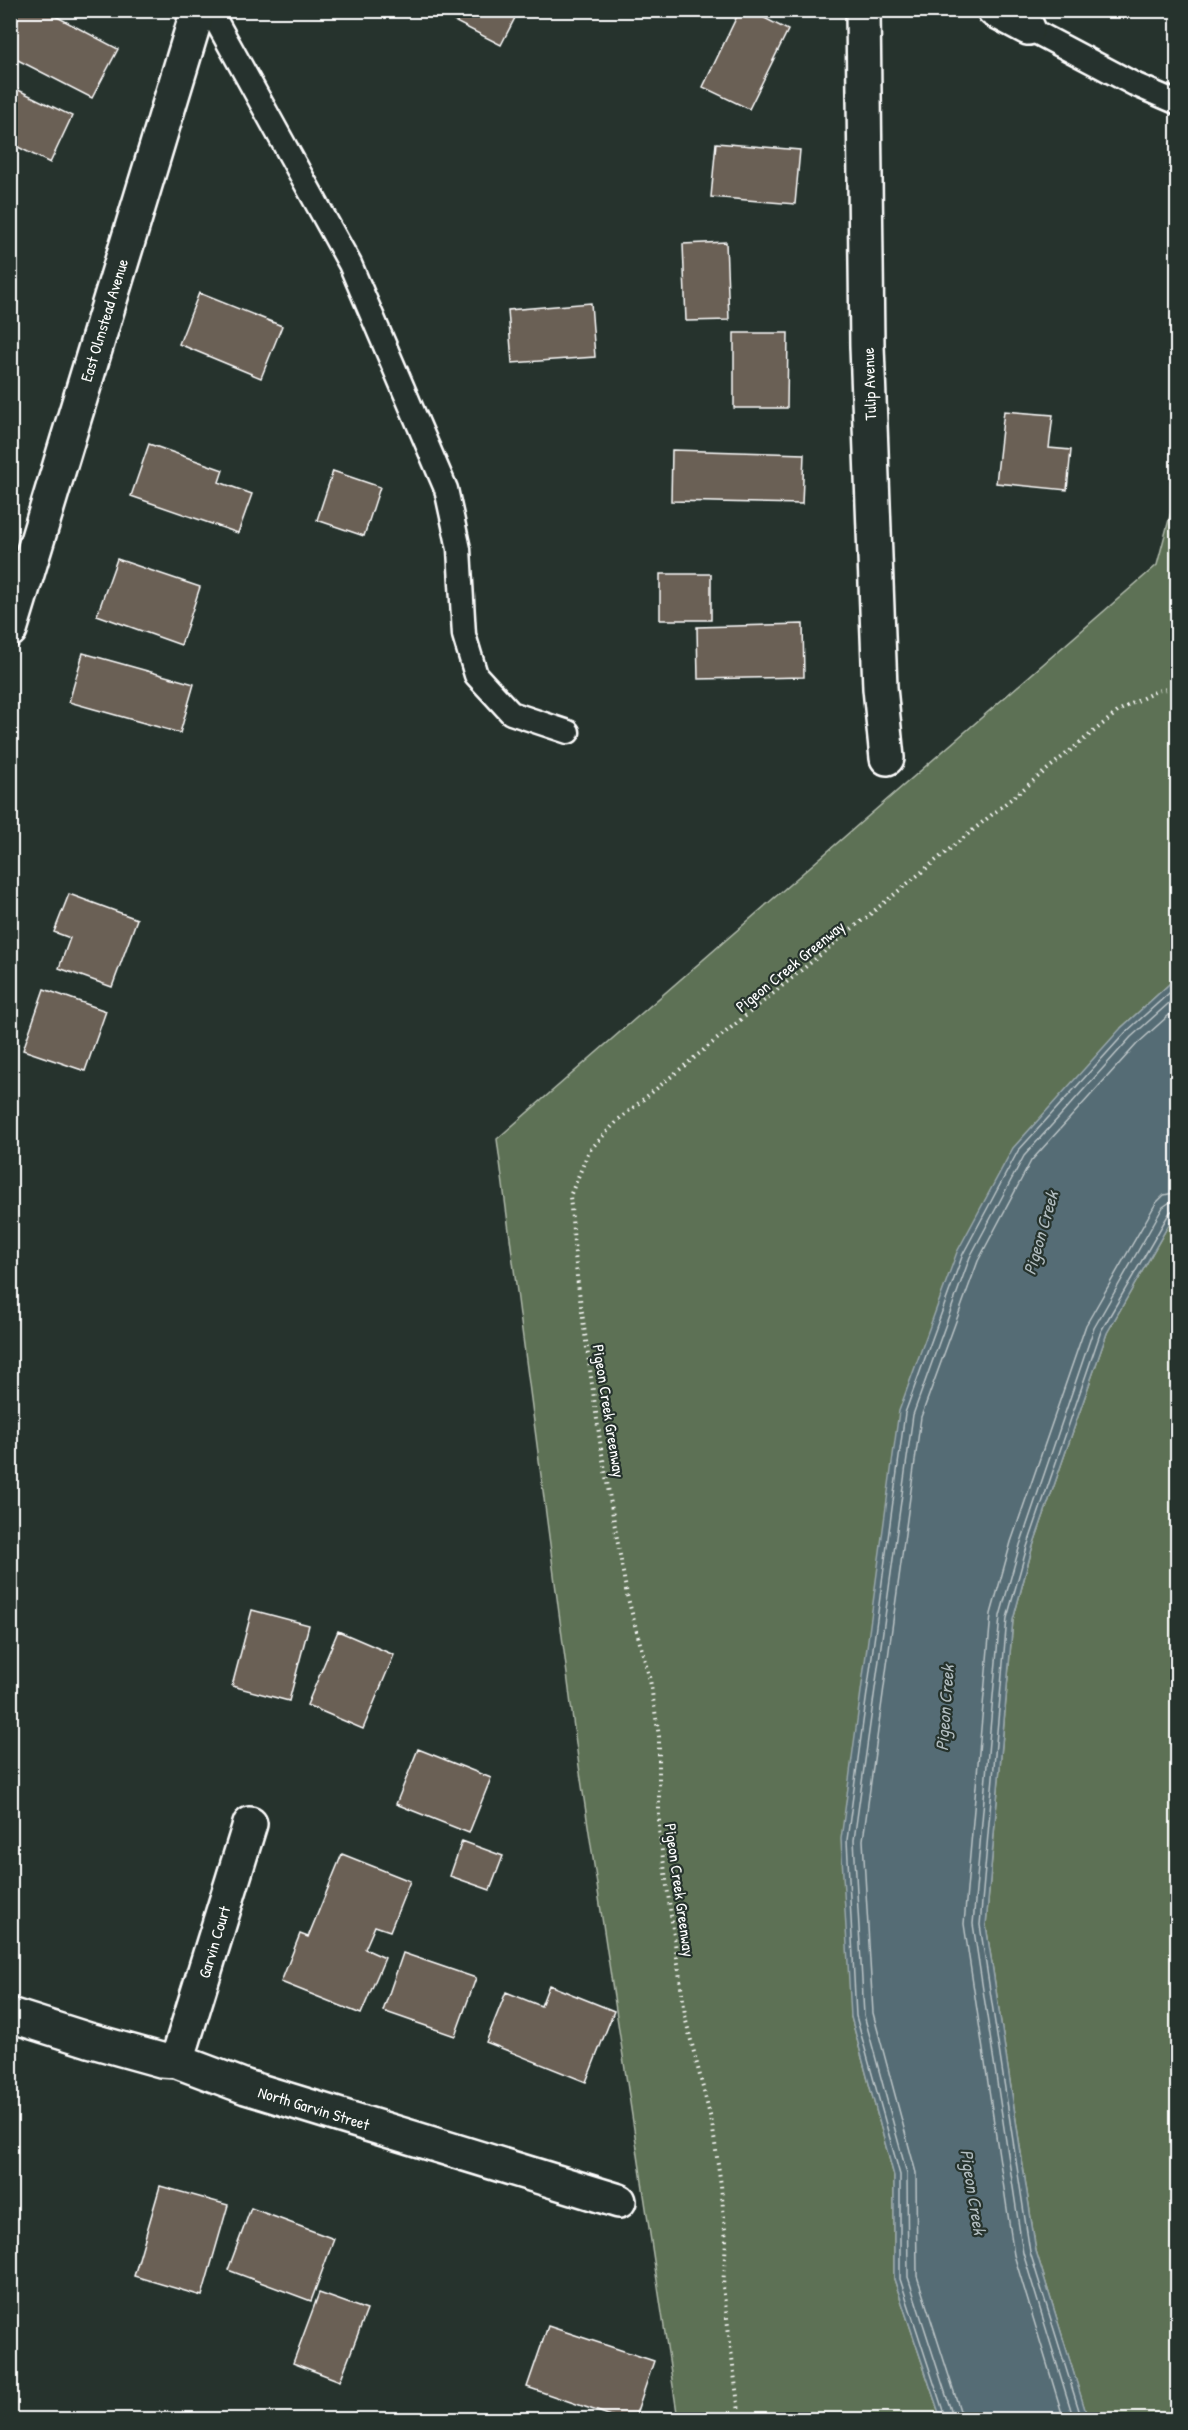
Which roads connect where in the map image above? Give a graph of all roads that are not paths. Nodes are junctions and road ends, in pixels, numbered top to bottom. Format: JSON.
{"nodes":[{"id":1,"x":198,"y":10,"type":"edge"},
{"id":2,"x":210,"y":10,"type":"edge"},
{"id":3,"x":863,"y":10,"type":"edge"},
{"id":4,"x":994,"y":10,"type":"edge"},
{"id":5,"x":1028,"y":28,"type":"joint"},
{"id":6,"x":1178,"y":103,"type":"edge"},
{"id":7,"x":10,"y":630,"type":"edge"},
{"id":8,"x":568,"y":732,"type":"dead end"},
{"id":9,"x":887,"y":758,"type":"dead end"},
{"id":10,"x":250,"y":1824,"type":"dead end"},
{"id":11,"x":10,"y":2015,"type":"edge"},
{"id":12,"x":177,"y":2061,"type":"junction"},
{"id":13,"x":619,"y":2201,"type":"dead end"}],
"edges":[{"from":1,"to":7,"type":"street","name":"East Olmstead Avenue"},
{"from":2,"to":8,"type":"lane"},
{"from":3,"to":9,"type":"street","name":"Tulip Avenue"},
{"from":4,"to":5,"type":"street"},
{"from":5,"to":6,"type":"lane"},
{"from":10,"to":12,"type":"street","name":"Garvin Court"},
{"from":11,"to":12,"type":"street","name":"North Garvin Street"},
{"from":12,"to":13,"type":"street","name":"North Garvin Street"}]}
